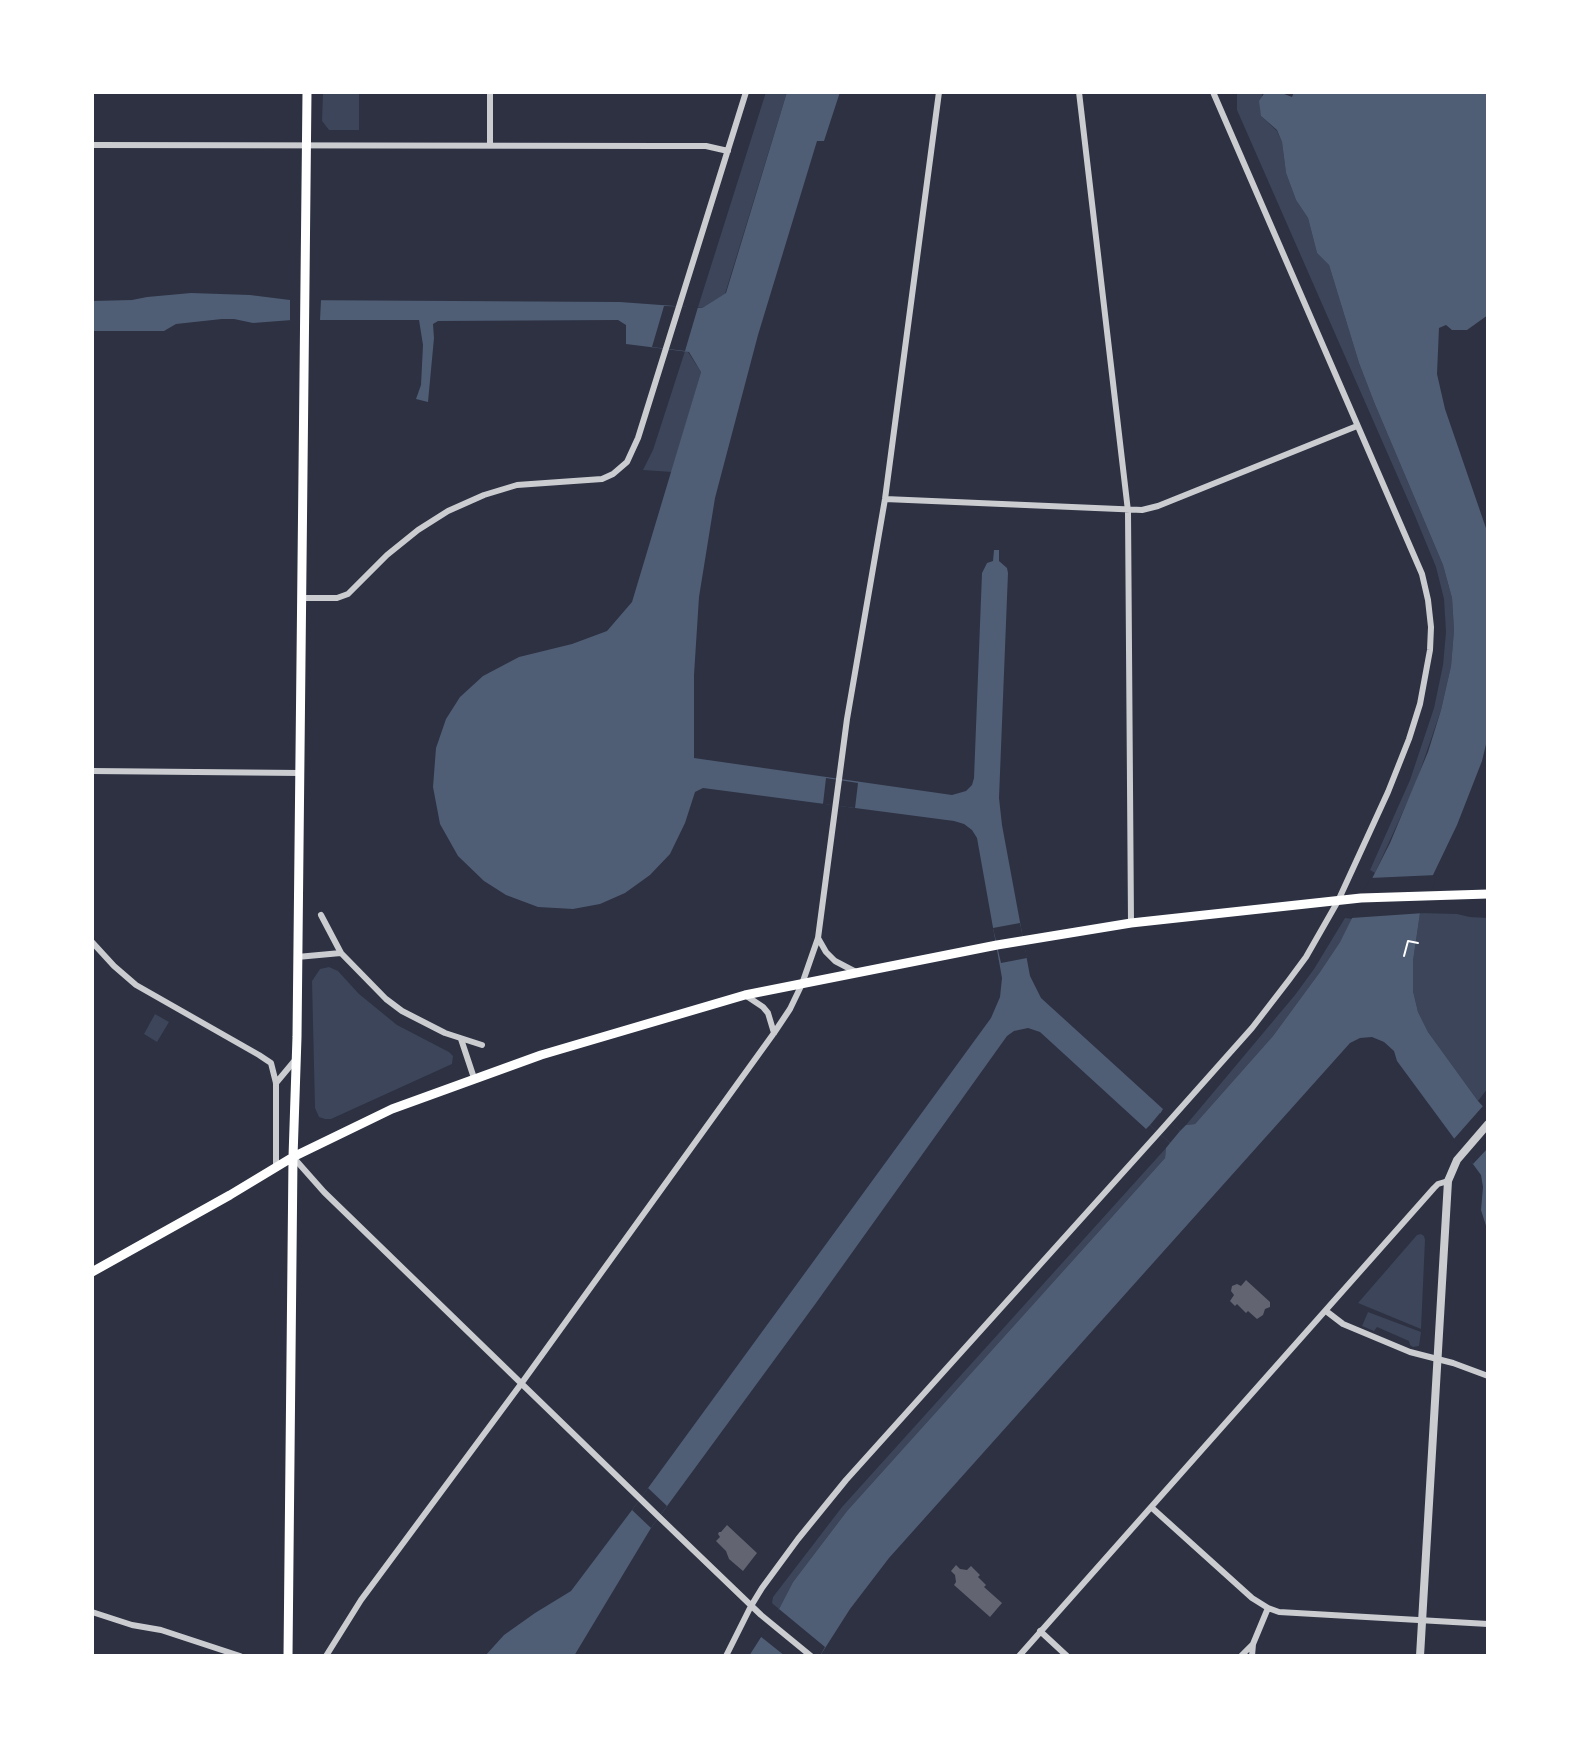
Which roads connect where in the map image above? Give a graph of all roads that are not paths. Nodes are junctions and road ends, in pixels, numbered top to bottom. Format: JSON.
{"nodes":[{"id":1,"x":307,"y":92,"type":"edge"},
{"id":2,"x":490,"y":92,"type":"edge"},
{"id":3,"x":746,"y":92,"type":"edge"},
{"id":4,"x":939,"y":92,"type":"edge"},
{"id":5,"x":1079,"y":92,"type":"edge"},
{"id":6,"x":1213,"y":92,"type":"edge"},
{"id":7,"x":92,"y":145,"type":"edge"},
{"id":8,"x":307,"y":145,"type":"junction"},
{"id":9,"x":490,"y":145,"type":"junction"},
{"id":10,"x":728,"y":151,"type":"junction"},
{"id":11,"x":1357,"y":426,"type":"junction"},
{"id":12,"x":885,"y":499,"type":"junction"},
{"id":13,"x":1128,"y":511,"type":"junction"},
{"id":14,"x":302,"y":598,"type":"junction"},
{"id":15,"x":92,"y":771,"type":"edge"},
{"id":16,"x":300,"y":773,"type":"junction"},
{"id":17,"x":1488,"y":894,"type":"edge"},
{"id":18,"x":1338,"y":901,"type":"junction"},
{"id":19,"x":321,"y":915,"type":"dead end"},
{"id":20,"x":1131,"y":923,"type":"junction"},
{"id":21,"x":818,"y":938,"type":"junction"},
{"id":22,"x":92,"y":942,"type":"edge"},
{"id":23,"x":341,"y":953,"type":"junction"},
{"id":24,"x":297,"y":957,"type":"junction"},
{"id":25,"x":858,"y":973,"type":"junction"},
{"id":26,"x":802,"y":984,"type":"junction"},
{"id":27,"x":745,"y":995,"type":"junction"},
{"id":28,"x":774,"y":1033,"type":"junction"},
{"id":29,"x":461,"y":1039,"type":"junction"},
{"id":30,"x":482,"y":1045,"type":"dead end"},
{"id":31,"x":296,"y":1059,"type":"junction"},
{"id":32,"x":474,"y":1078,"type":"junction"},
{"id":33,"x":276,"y":1083,"type":"junction"},
{"id":34,"x":1488,"y":1124,"type":"edge"},
{"id":35,"x":293,"y":1157,"type":"junction"},
{"id":36,"x":276,"y":1168,"type":"junction"},
{"id":37,"x":1448,"y":1181,"type":"junction"},
{"id":38,"x":92,"y":1272,"type":"edge"},
{"id":39,"x":1326,"y":1311,"type":"junction"},
{"id":40,"x":1437,"y":1359,"type":"junction"},
{"id":41,"x":1488,"y":1376,"type":"edge"},
{"id":42,"x":521,"y":1384,"type":"junction"},
{"id":43,"x":1151,"y":1507,"type":"junction"},
{"id":44,"x":751,"y":1606,"type":"junction"},
{"id":45,"x":1268,"y":1608,"type":"junction"},
{"id":46,"x":92,"y":1612,"type":"edge"},
{"id":47,"x":1422,"y":1620,"type":"junction"},
{"id":48,"x":1488,"y":1624,"type":"edge"},
{"id":49,"x":1040,"y":1631,"type":"junction"},
{"id":50,"x":1253,"y":1644,"type":"junction"},
{"id":51,"x":240,"y":1656,"type":"edge"},
{"id":52,"x":288,"y":1656,"type":"edge"},
{"id":53,"x":326,"y":1656,"type":"edge"},
{"id":54,"x":726,"y":1656,"type":"edge"},
{"id":55,"x":811,"y":1656,"type":"edge"},
{"id":56,"x":1019,"y":1656,"type":"edge"},
{"id":57,"x":1067,"y":1656,"type":"edge"},
{"id":58,"x":1241,"y":1656,"type":"edge"},
{"id":59,"x":1252,"y":1656,"type":"edge"},
{"id":60,"x":1420,"y":1656,"type":"edge"}],
"edges":[{"from":1,"to":8,"type":"main road"},
{"from":2,"to":9,"type":"street"},
{"from":3,"to":10,"type":"street"},
{"from":4,"to":12,"type":"street"},
{"from":5,"to":13,"type":"street"},
{"from":6,"to":11,"type":"street"},
{"from":7,"to":8,"type":"street"},
{"from":8,"to":9,"type":"street"},
{"from":8,"to":14,"type":"main road"},
{"from":9,"to":10,"type":"street"},
{"from":10,"to":14,"type":"street"},
{"from":11,"to":13,"type":"street"},
{"from":11,"to":18,"type":"street"},
{"from":12,"to":13,"type":"street"},
{"from":12,"to":21,"type":"street"},
{"from":13,"to":20,"type":"street"},
{"from":14,"to":16,"type":"main road"},
{"from":15,"to":16,"type":"street"},
{"from":16,"to":24,"type":"main road"},
{"from":17,"to":18,"type":"main road"},
{"from":18,"to":20,"type":"main road"},
{"from":18,"to":44,"type":"street"},
{"from":19,"to":23,"type":"street"},
{"from":20,"to":25,"type":"main road"},
{"from":21,"to":25,"type":"street"},
{"from":21,"to":26,"type":"street"},
{"from":22,"to":33,"type":"street"},
{"from":23,"to":24,"type":"street"},
{"from":23,"to":29,"type":"street"},
{"from":24,"to":31,"type":"main road"},
{"from":25,"to":26,"type":"main road"},
{"from":26,"to":27,"type":"main road"},
{"from":26,"to":28,"type":"street"},
{"from":27,"to":28,"type":"street"},
{"from":27,"to":32,"type":"main road"},
{"from":28,"to":42,"type":"street"},
{"from":29,"to":30,"type":"street"},
{"from":29,"to":32,"type":"street"},
{"from":31,"to":33,"type":"street"},
{"from":31,"to":35,"type":"main road"},
{"from":32,"to":35,"type":"main road"},
{"from":33,"to":36,"type":"street"},
{"from":34,"to":37,"type":"street"},
{"from":35,"to":36,"type":"main road"},
{"from":35,"to":42,"type":"street"},
{"from":35,"to":52,"type":"main road"},
{"from":36,"to":38,"type":"main road"},
{"from":37,"to":39,"type":"street"},
{"from":37,"to":40,"type":"street"},
{"from":39,"to":40,"type":"street"},
{"from":39,"to":43,"type":"street"},
{"from":40,"to":41,"type":"street"},
{"from":40,"to":47,"type":"street"},
{"from":42,"to":44,"type":"street"},
{"from":42,"to":53,"type":"street"},
{"from":43,"to":45,"type":"street"},
{"from":43,"to":49,"type":"street"},
{"from":44,"to":54,"type":"street"},
{"from":44,"to":55,"type":"street"},
{"from":45,"to":47,"type":"street"},
{"from":45,"to":50,"type":"street"},
{"from":46,"to":51,"type":"street"},
{"from":47,"to":48,"type":"street"},
{"from":47,"to":60,"type":"street"},
{"from":49,"to":56,"type":"street"},
{"from":49,"to":57,"type":"street"},
{"from":50,"to":58,"type":"street"},
{"from":50,"to":59,"type":"street"}]}
